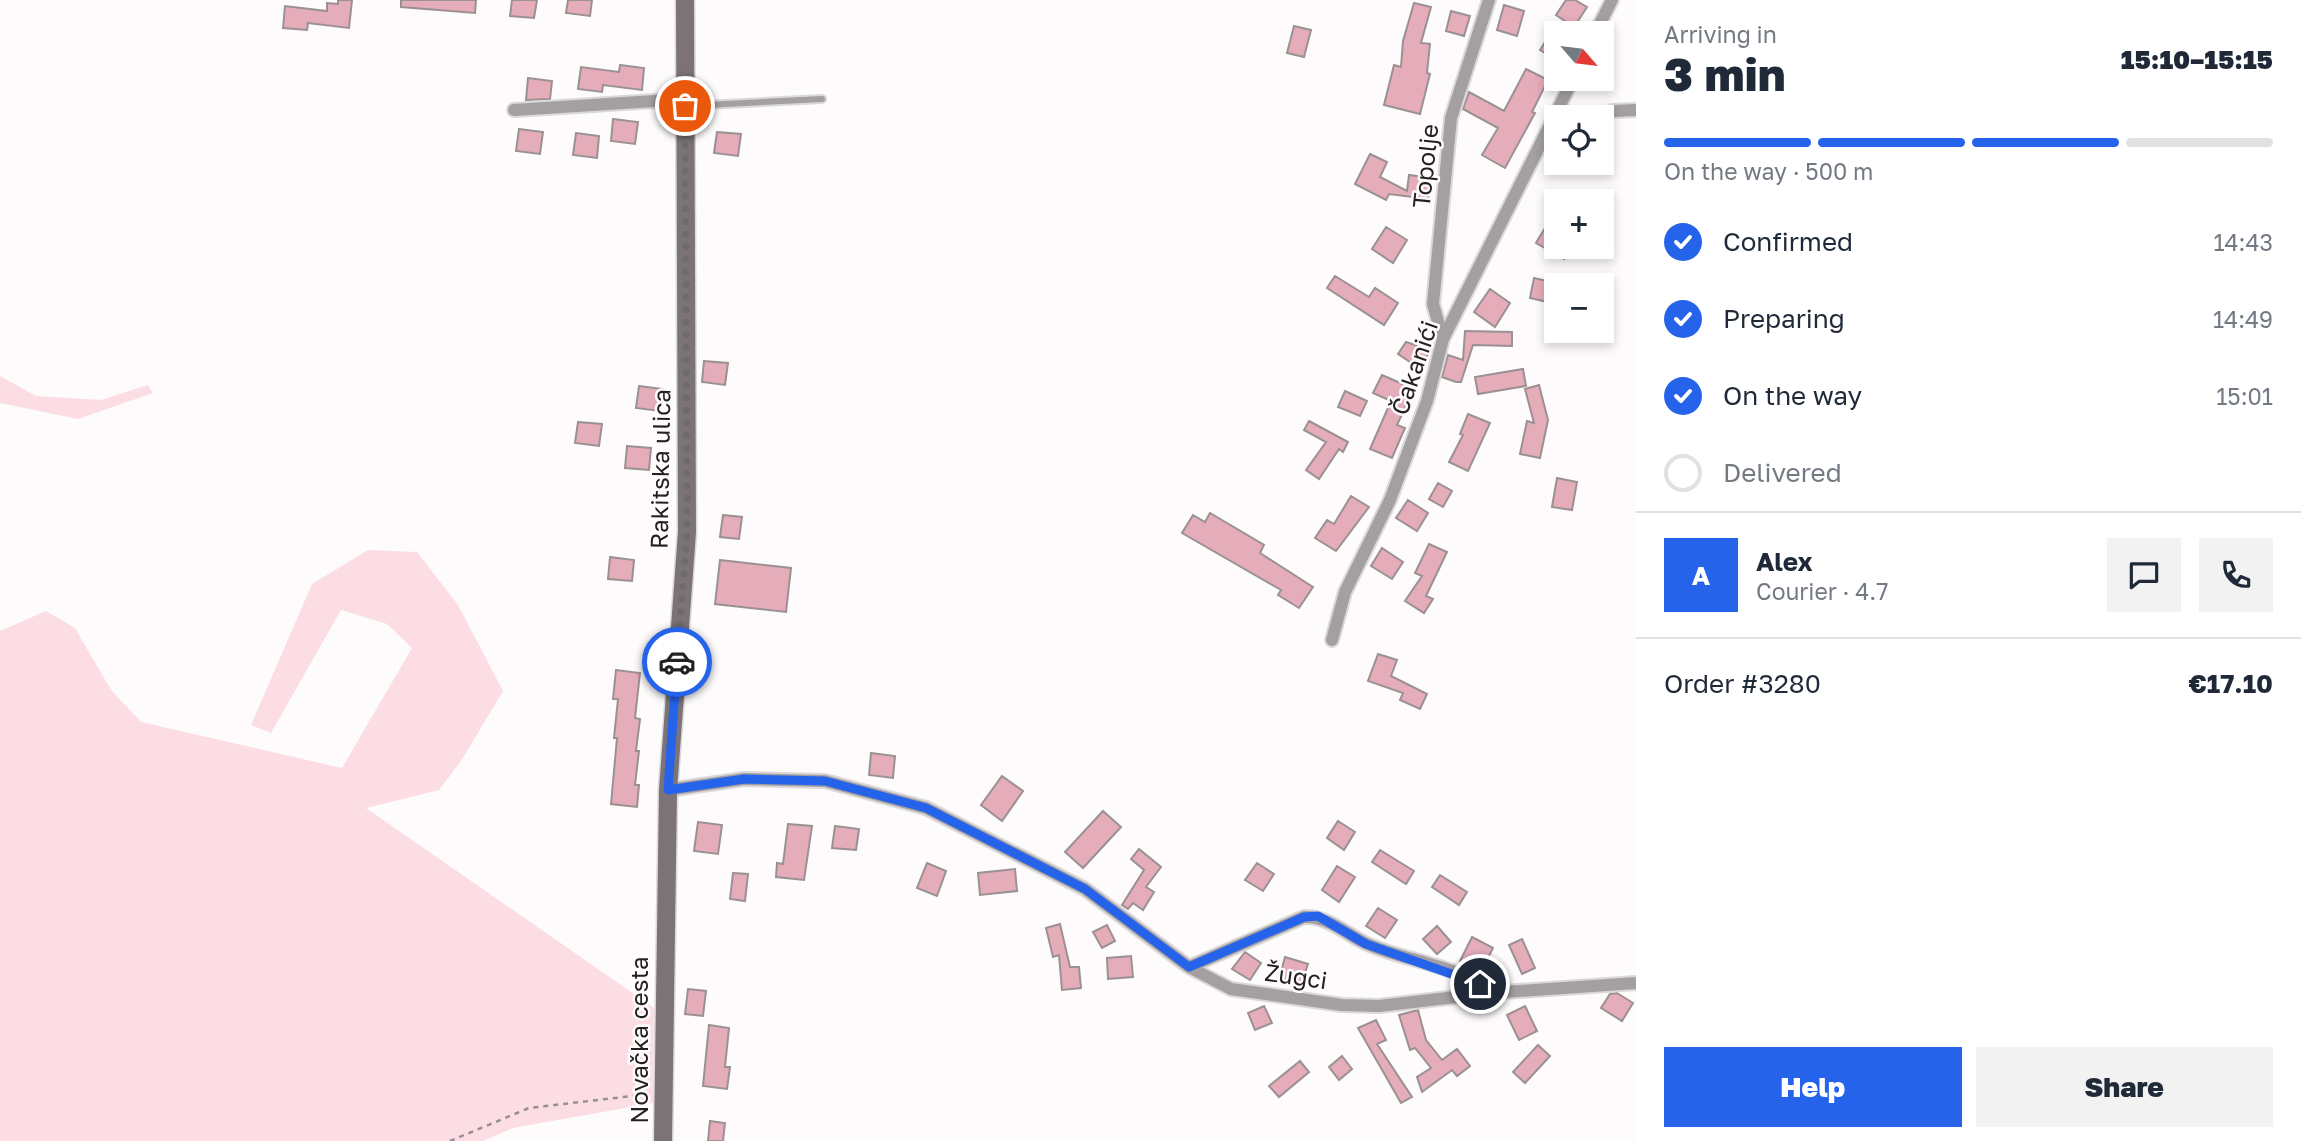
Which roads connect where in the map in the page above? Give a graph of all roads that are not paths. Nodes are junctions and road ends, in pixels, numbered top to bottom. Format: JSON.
{"nodes":[{"id":1,"x":685,"y":0,"type":"edge"},
{"id":2,"x":1489,"y":0,"type":"edge"},
{"id":3,"x":1612,"y":0,"type":"edge"},
{"id":4,"x":1601,"y":21,"type":"edge"},
{"id":5,"x":1567,"y":91,"type":"edge"},
{"id":6,"x":822,"y":99,"type":"dead end"},
{"id":7,"x":685,"y":103,"type":"junction"},
{"id":8,"x":514,"y":110,"type":"dead end"},
{"id":9,"x":1636,"y":110,"type":"edge"},
{"id":10,"x":1614,"y":111,"type":"edge"},
{"id":11,"x":1544,"y":147,"type":"edge"},
{"id":12,"x":1538,"y":148,"type":"junction"},
{"id":13,"x":1443,"y":340,"type":"junction"},
{"id":14,"x":1332,"y":639,"type":"dead end"},
{"id":15,"x":668,"y":790,"type":"junction"},
{"id":16,"x":665,"y":939,"type":"joint"},
{"id":17,"x":1189,"y":967,"type":"junction"},
{"id":18,"x":1636,"y":983,"type":"edge"},
{"id":19,"x":1490,"y":993,"type":"junction"},
{"id":20,"x":663,"y":1141,"type":"edge"}],
"edges":[{"from":1,"to":7,"type":"street","name":"Rakitska ulica"},
{"from":2,"to":13,"type":"street","name":"Topolje"},
{"from":3,"to":4,"type":"street"},
{"from":5,"to":12,"type":"street","name":"Čakanići"},
{"from":6,"to":7,"type":"lane"},
{"from":7,"to":8,"type":"street"},
{"from":7,"to":15,"type":"street","name":"Rakitska ulica"},
{"from":9,"to":10,"type":"street"},
{"from":11,"to":12,"type":"street"},
{"from":12,"to":13,"type":"street","name":"Čakanići"},
{"from":13,"to":14,"type":"street","name":"Čakanići"},
{"from":15,"to":16,"type":"street","name":"Rakitska ulica"},
{"from":15,"to":17,"type":"street","name":"Žugci"},
{"from":16,"to":20,"type":"street","name":"Novačka cesta"},
{"from":17,"to":19,"type":"street","name":"Žugci"},
{"from":17,"to":19,"type":"street"},
{"from":18,"to":19,"type":"street","name":"Žugci"}]}
